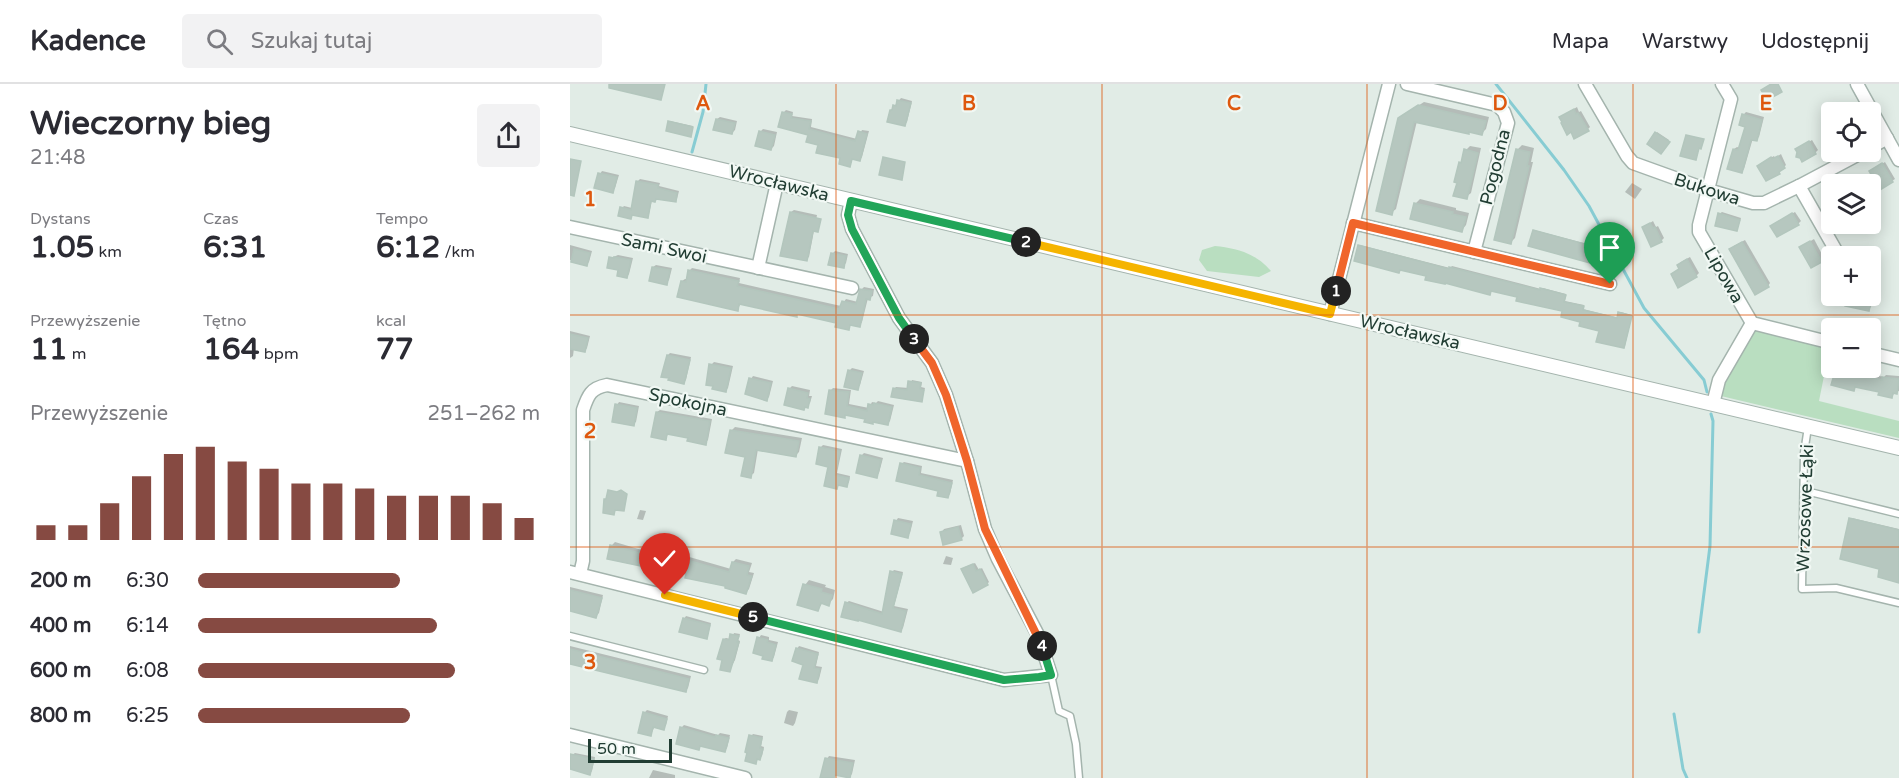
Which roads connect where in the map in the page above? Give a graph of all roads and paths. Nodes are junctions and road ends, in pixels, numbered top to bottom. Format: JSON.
{"nodes":[{"id":1,"x":1389,"y":84,"type":"edge"},
{"id":2,"x":1407,"y":84,"type":"edge"},
{"id":3,"x":1586,"y":84,"type":"edge"},
{"id":4,"x":1722,"y":84,"type":"edge"},
{"id":5,"x":1857,"y":84,"type":"edge"},
{"id":6,"x":570,"y":134,"type":"edge"},
{"id":7,"x":1887,"y":138,"type":"junction"},
{"id":8,"x":1881,"y":142,"type":"edge"},
{"id":9,"x":1899,"y":160,"type":"edge"},
{"id":10,"x":1844,"y":162,"type":"edge"},
{"id":11,"x":777,"y":183,"type":"junction"},
{"id":12,"x":1799,"y":186,"type":"junction"},
{"id":13,"x":1708,"y":190,"type":"junction"},
{"id":14,"x":851,"y":201,"type":"junction"},
{"id":15,"x":1353,"y":223,"type":"junction"},
{"id":16,"x":570,"y":227,"type":"edge"},
{"id":17,"x":1833,"y":246,"type":"edge"},
{"id":18,"x":1474,"y":252,"type":"junction"},
{"id":19,"x":758,"y":268,"type":"junction"},
{"id":20,"x":1610,"y":284,"type":"dead end"},
{"id":21,"x":852,"y":288,"type":"dead end"},
{"id":22,"x":1330,"y":314,"type":"junction"},
{"id":23,"x":1752,"y":323,"type":"junction"},
{"id":24,"x":1821,"y":340,"type":"edge"},
{"id":25,"x":1881,"y":356,"type":"edge"},
{"id":26,"x":1899,"y":360,"type":"edge"},
{"id":27,"x":1713,"y":404,"type":"junction"},
{"id":28,"x":1808,"y":427,"type":"junction"},
{"id":29,"x":1899,"y":448,"type":"edge"},
{"id":30,"x":967,"y":461,"type":"junction"},
{"id":31,"x":1804,"y":494,"type":"junction"},
{"id":32,"x":1899,"y":514,"type":"edge"},
{"id":33,"x":575,"y":573,"type":"edge"},
{"id":34,"x":1899,"y":603,"type":"edge"},
{"id":35,"x":570,"y":636,"type":"edge"},
{"id":36,"x":704,"y":670,"type":"dead end"},
{"id":37,"x":1051,"y":675,"type":"junction"},
{"id":38,"x":570,"y":735,"type":"edge"},
{"id":39,"x":746,"y":778,"type":"edge"},
{"id":40,"x":1079,"y":778,"type":"edge"}],
"edges":[{"from":1,"to":15,"type":"street"},
{"from":2,"to":18,"type":"street","name":"Pogodna"},
{"from":3,"to":13,"type":"street","name":"Bukowa"},
{"from":4,"to":13,"type":"street","name":"Lipowa"},
{"from":5,"to":7,"type":"street"},
{"from":6,"to":11,"type":"street","name":"Wrocławska"},
{"from":7,"to":8,"type":"street"},
{"from":7,"to":9,"type":"street"},
{"from":10,"to":12,"type":"street","name":"Bukowa"},
{"from":11,"to":14,"type":"street","name":"Wrocławska"},
{"from":11,"to":19,"type":"street"},
{"from":12,"to":13,"type":"street","name":"Bukowa"},
{"from":12,"to":17,"type":"street"},
{"from":13,"to":23,"type":"street","name":"Lipowa"},
{"from":14,"to":22,"type":"street","name":"Wrocławska"},
{"from":14,"to":30,"type":"street"},
{"from":15,"to":18,"type":"street"},
{"from":15,"to":22,"type":"street"},
{"from":16,"to":19,"type":"street","name":"Sami Swoi"},
{"from":18,"to":20,"type":"street"},
{"from":19,"to":21,"type":"street","name":"Sami Swoi"},
{"from":22,"to":27,"type":"street","name":"Wrocławska"},
{"from":23,"to":24,"type":"street","name":"Lipowa"},
{"from":23,"to":27,"type":"street","name":"Lipowa"},
{"from":25,"to":26,"type":"street"},
{"from":27,"to":28,"type":"street","name":"Wrocławska"},
{"from":28,"to":29,"type":"street","name":"Wrocławska"},
{"from":28,"to":31,"type":"lane","name":"Wrzosowe Łąki"},
{"from":30,"to":33,"type":"street","name":"Spokojna"},
{"from":30,"to":37,"type":"street"},
{"from":31,"to":32,"type":"lane"},
{"from":31,"to":34,"type":"lane","name":"Wrzosowe Łąki"},
{"from":33,"to":37,"type":"street"},
{"from":35,"to":36,"type":"lane"},
{"from":37,"to":40,"type":"lane"},
{"from":38,"to":39,"type":"street"}]}
